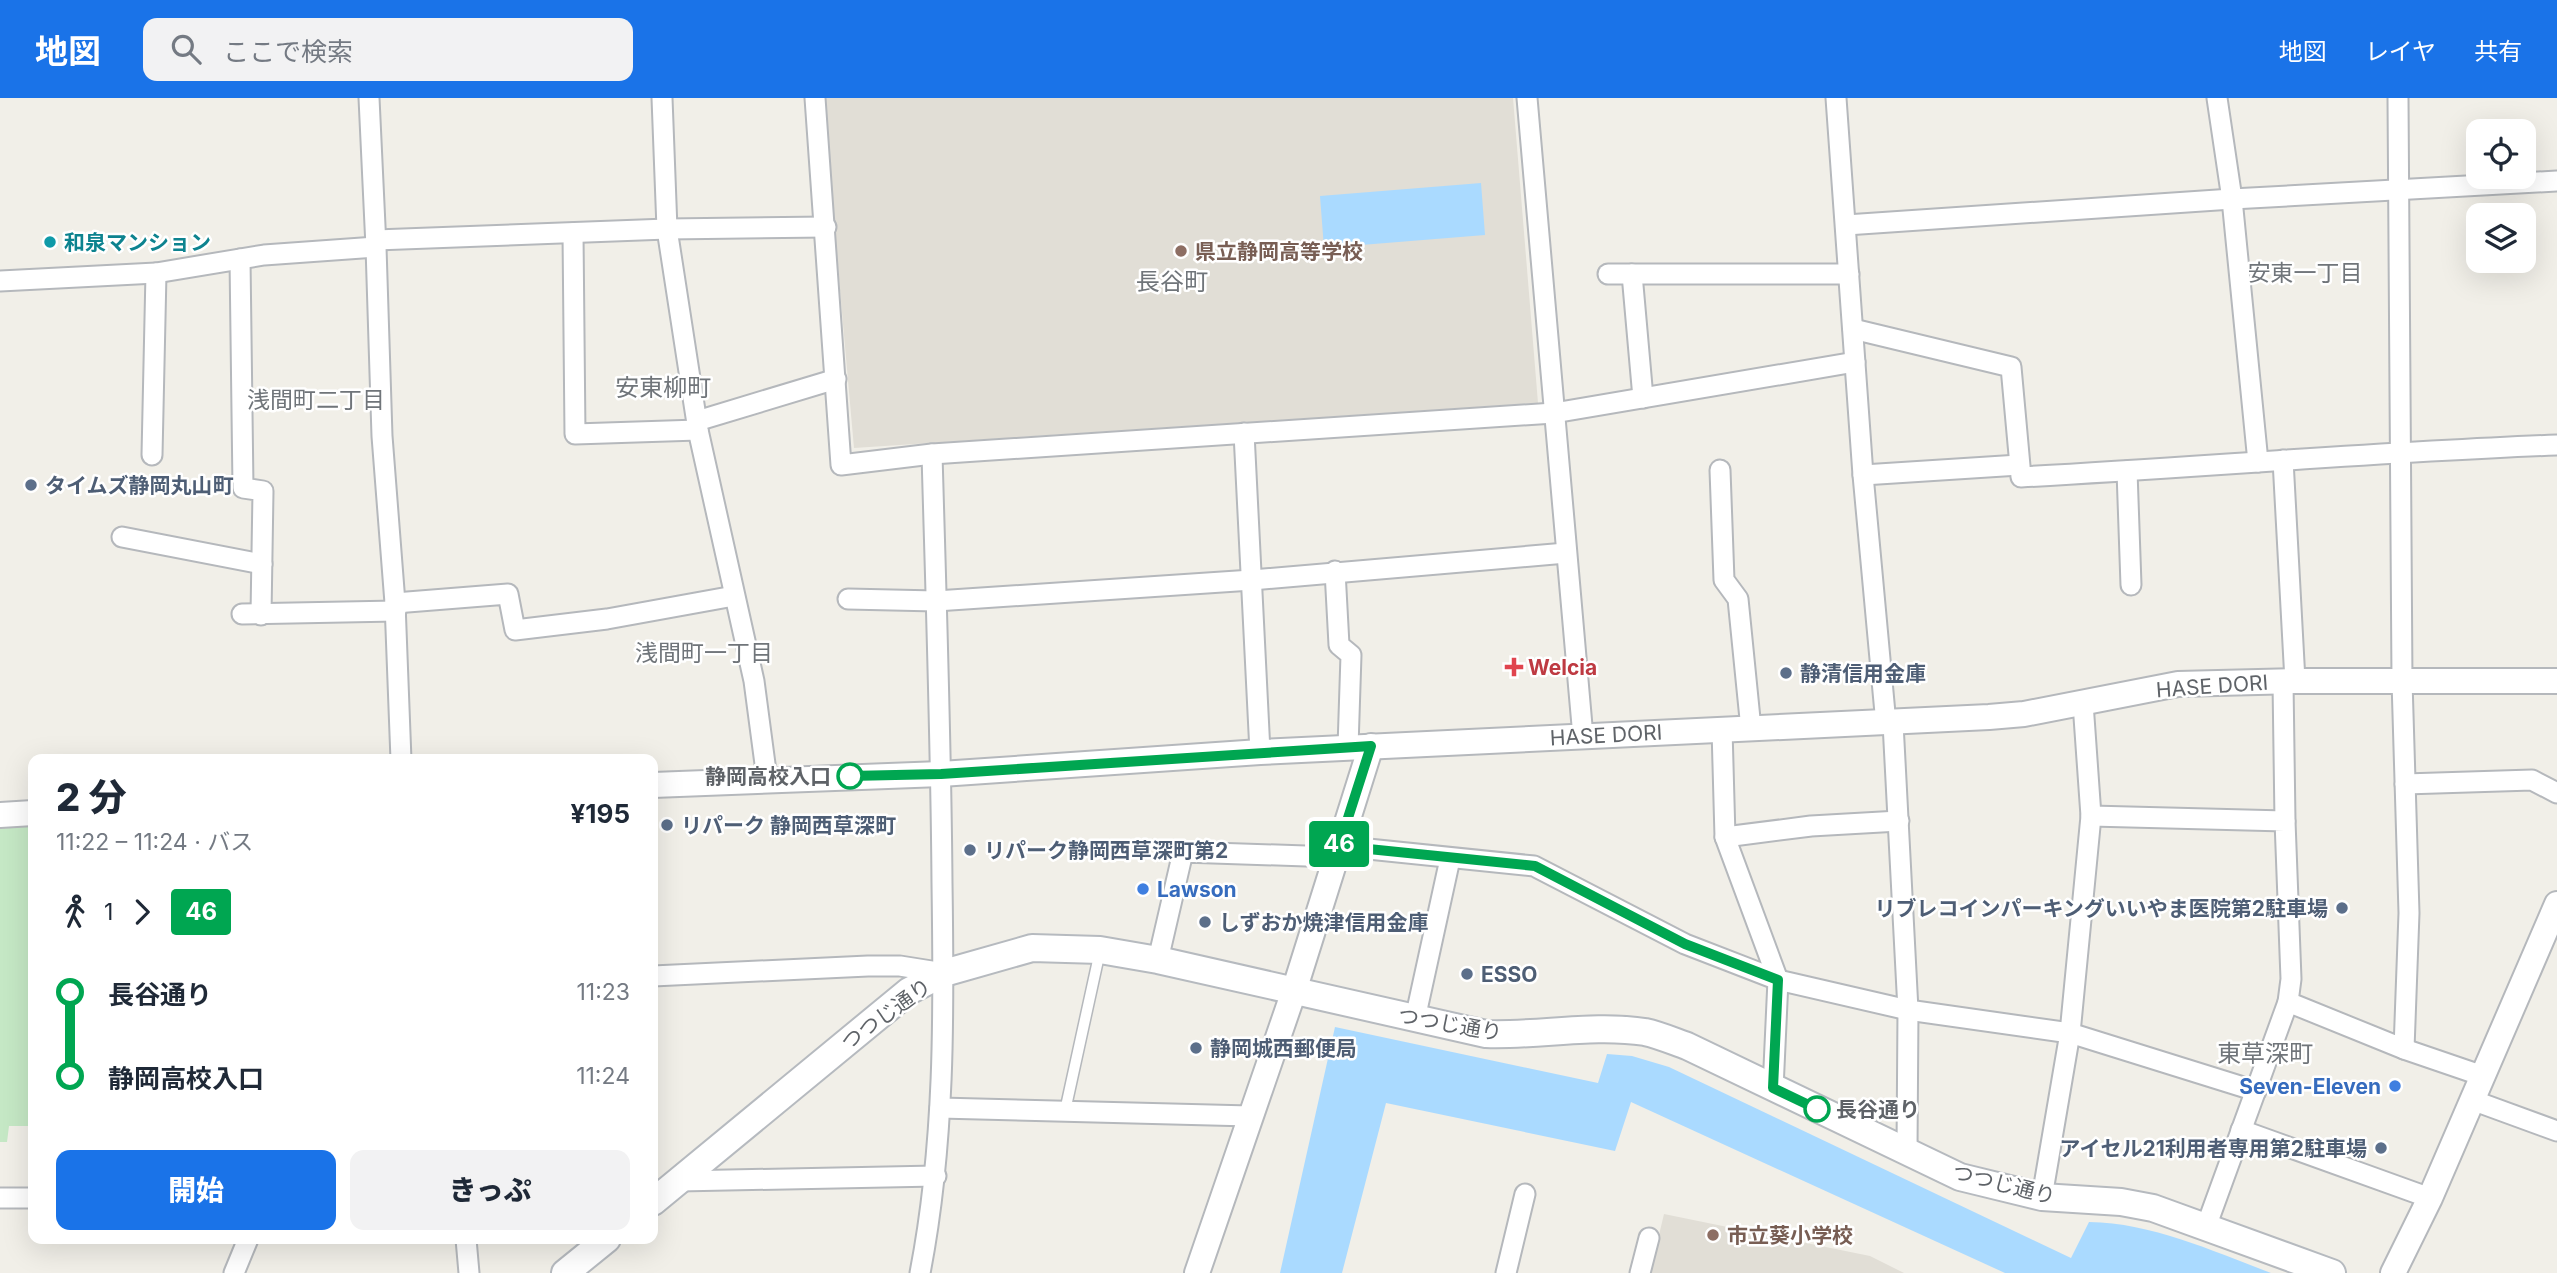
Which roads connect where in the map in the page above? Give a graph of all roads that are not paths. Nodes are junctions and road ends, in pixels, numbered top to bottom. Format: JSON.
{"nodes":[{"id":1,"x":369,"y":98,"type":"edge"},
{"id":2,"x":662,"y":98,"type":"edge"},
{"id":3,"x":815,"y":98,"type":"edge"},
{"id":4,"x":1527,"y":98,"type":"edge"},
{"id":5,"x":1836,"y":98,"type":"edge"},
{"id":6,"x":2217,"y":98,"type":"edge"},
{"id":7,"x":2398,"y":98,"type":"edge"},
{"id":8,"x":2557,"y":181,"type":"edge"},
{"id":9,"x":2399,"y":191,"type":"junction"},
{"id":10,"x":2232,"y":199,"type":"junction"},
{"id":11,"x":1846,"y":225,"type":"junction"},
{"id":12,"x":826,"y":227,"type":"junction"},
{"id":13,"x":667,"y":229,"type":"junction"},
{"id":14,"x":573,"y":233,"type":"junction"},
{"id":15,"x":376,"y":244,"type":"junction"},
{"id":16,"x":240,"y":259,"type":"junction"},
{"id":17,"x":156,"y":273,"type":"junction"},
{"id":18,"x":1608,"y":274,"type":"dead end"},
{"id":19,"x":1632,"y":274,"type":"junction"},
{"id":20,"x":1849,"y":274,"type":"junction"},
{"id":21,"x":0,"y":281,"type":"edge"},
{"id":22,"x":1853,"y":330,"type":"junction"},
{"id":23,"x":1855,"y":362,"type":"junction"},
{"id":24,"x":835,"y":379,"type":"junction"},
{"id":25,"x":1643,"y":398,"type":"junction"},
{"id":26,"x":1554,"y":412,"type":"junction"},
{"id":27,"x":697,"y":426,"type":"junction"},
{"id":28,"x":1244,"y":433,"type":"junction"},
{"id":29,"x":2557,"y":445,"type":"edge"},
{"id":30,"x":2399,"y":451,"type":"junction"},
{"id":31,"x":932,"y":454,"type":"junction"},
{"id":32,"x":152,"y":455,"type":"dead end"},
{"id":33,"x":2283,"y":460,"type":"junction"},
{"id":34,"x":2258,"y":462,"type":"junction"},
{"id":35,"x":2019,"y":465,"type":"junction"},
{"id":36,"x":1720,"y":470,"type":"dead end"},
{"id":37,"x":2127,"y":471,"type":"junction"},
{"id":38,"x":1863,"y":475,"type":"junction"},
{"id":39,"x":122,"y":537,"type":"dead end"},
{"id":40,"x":1566,"y":554,"type":"junction"},
{"id":41,"x":262,"y":564,"type":"junction"},
{"id":42,"x":1335,"y":571,"type":"junction"},
{"id":43,"x":1252,"y":580,"type":"junction"},
{"id":44,"x":2131,"y":585,"type":"dead end"},
{"id":45,"x":734,"y":596,"type":"junction"},
{"id":46,"x":848,"y":599,"type":"dead end"},
{"id":47,"x":936,"y":601,"type":"junction"},
{"id":48,"x":396,"y":607,"type":"junction"},
{"id":49,"x":2402,"y":681,"type":"junction"},
{"id":50,"x":2557,"y":681,"type":"edge"},
{"id":51,"x":2289,"y":682,"type":"junction"},
{"id":52,"x":2083,"y":703,"type":"junction"},
{"id":53,"x":1890,"y":724,"type":"junction"},
{"id":54,"x":1722,"y":729,"type":"junction"},
{"id":55,"x":1751,"y":729,"type":"junction"},
{"id":56,"x":1583,"y":737,"type":"junction"},
{"id":57,"x":1360,"y":746,"type":"junction"},
{"id":58,"x":1260,"y":752,"type":"junction"},
{"id":59,"x":401,"y":754,"type":"edge"},
{"id":60,"x":941,"y":774,"type":"junction"},
{"id":61,"x":767,"y":779,"type":"junction"},
{"id":62,"x":2405,"y":784,"type":"junction"},
{"id":63,"x":658,"y":785,"type":"edge"},
{"id":64,"x":2557,"y":793,"type":"edge"},
{"id":65,"x":28,"y":813,"type":"edge"},
{"id":66,"x":0,"y":815,"type":"edge"},
{"id":67,"x":2091,"y":816,"type":"junction"},
{"id":68,"x":1899,"y":821,"type":"junction"},
{"id":69,"x":2285,"y":821,"type":"junction"},
{"id":70,"x":1725,"y":837,"type":"junction"},
{"id":71,"x":1337,"y":852,"type":"junction"},
{"id":72,"x":1450,"y":859,"type":"junction"},
{"id":73,"x":2557,"y":904,"type":"edge"},
{"id":74,"x":1100,"y":950,"type":"junction"},
{"id":75,"x":1158,"y":960,"type":"junction"},
{"id":76,"x":944,"y":974,"type":"junction"},
{"id":77,"x":658,"y":976,"type":"edge"},
{"id":78,"x":1778,"y":980,"type":"junction"},
{"id":79,"x":1294,"y":991,"type":"junction"},
{"id":80,"x":2288,"y":1002,"type":"junction"},
{"id":81,"x":1908,"y":1010,"type":"junction"},
{"id":82,"x":1415,"y":1020,"type":"junction"},
{"id":83,"x":2070,"y":1034,"type":"junction"},
{"id":84,"x":2404,"y":1049,"type":"junction"},
{"id":85,"x":2483,"y":1076,"type":"junction"},
{"id":86,"x":1773,"y":1088,"type":"junction"},
{"id":87,"x":2256,"y":1091,"type":"junction"},
{"id":88,"x":2472,"y":1100,"type":"junction"},
{"id":89,"x":940,"y":1108,"type":"junction"},
{"id":90,"x":1065,"y":1111,"type":"junction"},
{"id":91,"x":1250,"y":1116,"type":"junction"},
{"id":92,"x":2241,"y":1130,"type":"junction"},
{"id":93,"x":2557,"y":1130,"type":"edge"},
{"id":94,"x":1907,"y":1150,"type":"junction"},
{"id":95,"x":936,"y":1176,"type":"junction"},
{"id":96,"x":679,"y":1181,"type":"junction"},
{"id":97,"x":1525,"y":1194,"type":"dead end"},
{"id":98,"x":0,"y":1198,"type":"edge"},
{"id":99,"x":28,"y":1198,"type":"edge"},
{"id":100,"x":658,"y":1198,"type":"edge"},
{"id":101,"x":2042,"y":1198,"type":"junction"},
{"id":102,"x":2430,"y":1198,"type":"junction"},
{"id":103,"x":2206,"y":1227,"type":"junction"},
{"id":104,"x":1649,"y":1238,"type":"dead end"},
{"id":105,"x":246,"y":1244,"type":"edge"},
{"id":106,"x":466,"y":1244,"type":"edge"},
{"id":107,"x":602,"y":1244,"type":"edge"},
{"id":108,"x":579,"y":1268,"type":"edge"},
{"id":109,"x":233,"y":1273,"type":"edge"},
{"id":110,"x":469,"y":1273,"type":"edge"},
{"id":111,"x":920,"y":1273,"type":"edge"},
{"id":112,"x":1197,"y":1273,"type":"edge"},
{"id":113,"x":1506,"y":1273,"type":"edge"},
{"id":114,"x":1640,"y":1273,"type":"edge"},
{"id":115,"x":2332,"y":1273,"type":"edge"},
{"id":116,"x":2393,"y":1273,"type":"edge"}],
"edges":[{"from":1,"to":15,"type":"street"},
{"from":2,"to":13,"type":"street"},
{"from":3,"to":12,"type":"street"},
{"from":4,"to":26,"type":"street"},
{"from":5,"to":11,"type":"street"},
{"from":6,"to":10,"type":"street"},
{"from":7,"to":9,"type":"street"},
{"from":8,"to":9,"type":"street"},
{"from":9,"to":10,"type":"street"},
{"from":9,"to":30,"type":"street"},
{"from":10,"to":11,"type":"street"},
{"from":10,"to":34,"type":"street"},
{"from":11,"to":20,"type":"street"},
{"from":12,"to":13,"type":"street"},
{"from":12,"to":24,"type":"street"},
{"from":13,"to":14,"type":"street"},
{"from":13,"to":27,"type":"street"},
{"from":14,"to":15,"type":"street"},
{"from":14,"to":27,"type":"street"},
{"from":15,"to":16,"type":"street"},
{"from":15,"to":48,"type":"street"},
{"from":16,"to":17,"type":"street"},
{"from":16,"to":41,"type":"street"},
{"from":17,"to":21,"type":"street"},
{"from":17,"to":32,"type":"street"},
{"from":18,"to":19,"type":"street"},
{"from":19,"to":20,"type":"street"},
{"from":19,"to":25,"type":"street"},
{"from":20,"to":22,"type":"street"},
{"from":22,"to":23,"type":"street"},
{"from":22,"to":35,"type":"street"},
{"from":23,"to":25,"type":"street"},
{"from":23,"to":38,"type":"street"},
{"from":24,"to":27,"type":"street"},
{"from":24,"to":31,"type":"street"},
{"from":25,"to":26,"type":"street"},
{"from":26,"to":28,"type":"street"},
{"from":26,"to":40,"type":"street"},
{"from":27,"to":45,"type":"street"},
{"from":28,"to":31,"type":"street"},
{"from":28,"to":43,"type":"street"},
{"from":29,"to":30,"type":"street"},
{"from":30,"to":33,"type":"street"},
{"from":30,"to":49,"type":"street"},
{"from":31,"to":47,"type":"street"},
{"from":33,"to":34,"type":"street"},
{"from":33,"to":51,"type":"street"},
{"from":34,"to":37,"type":"street"},
{"from":35,"to":37,"type":"street"},
{"from":35,"to":38,"type":"street"},
{"from":36,"to":55,"type":"street"},
{"from":37,"to":44,"type":"street"},
{"from":38,"to":53,"type":"street"},
{"from":39,"to":41,"type":"street"},
{"from":40,"to":42,"type":"street"},
{"from":40,"to":56,"type":"street"},
{"from":41,"to":48,"type":"street"},
{"from":42,"to":43,"type":"street"},
{"from":42,"to":57,"type":"street"},
{"from":43,"to":47,"type":"street"},
{"from":43,"to":58,"type":"street"},
{"from":45,"to":48,"type":"street"},
{"from":45,"to":61,"type":"street"},
{"from":46,"to":47,"type":"street"},
{"from":47,"to":60,"type":"street"},
{"from":48,"to":59,"type":"street"},
{"from":49,"to":50,"type":"street","name":"HASE DORI"},
{"from":49,"to":51,"type":"street","name":"HASE DORI"},
{"from":49,"to":62,"type":"street"},
{"from":51,"to":52,"type":"street","name":"HASE DORI"},
{"from":51,"to":69,"type":"street"},
{"from":52,"to":53,"type":"street","name":"HASE DORI"},
{"from":52,"to":67,"type":"street"},
{"from":53,"to":55,"type":"street","name":"HASE DORI"},
{"from":53,"to":68,"type":"street"},
{"from":54,"to":55,"type":"street","name":"HASE DORI"},
{"from":54,"to":56,"type":"street","name":"HASE DORI"},
{"from":54,"to":70,"type":"street"},
{"from":56,"to":57,"type":"street","name":"HASE DORI"},
{"from":57,"to":58,"type":"street","name":"HASE DORI"},
{"from":57,"to":71,"type":"street"},
{"from":58,"to":60,"type":"street","name":"HASE DORI"},
{"from":60,"to":61,"type":"street","name":"HASE DORI"},
{"from":60,"to":76,"type":"street"},
{"from":61,"to":63,"type":"street","name":"HASE DORI"},
{"from":62,"to":64,"type":"street"},
{"from":62,"to":84,"type":"street"},
{"from":65,"to":66,"type":"street"},
{"from":67,"to":69,"type":"street"},
{"from":67,"to":83,"type":"street"},
{"from":68,"to":70,"type":"street"},
{"from":68,"to":81,"type":"street"},
{"from":69,"to":80,"type":"street"},
{"from":70,"to":78,"type":"street"},
{"from":71,"to":72,"type":"street"},
{"from":71,"to":75,"type":"street"},
{"from":71,"to":79,"type":"street"},
{"from":72,"to":78,"type":"street"},
{"from":72,"to":82,"type":"street"},
{"from":73,"to":85,"type":"street"},
{"from":74,"to":75,"type":"main road","name":"つつじ通り"},
{"from":74,"to":76,"type":"main road","name":"つつじ通り"},
{"from":74,"to":90,"type":"lane"},
{"from":75,"to":79,"type":"main road","name":"つつじ通り"},
{"from":76,"to":77,"type":"street"},
{"from":76,"to":89,"type":"street"},
{"from":76,"to":96,"type":"main road","name":"つつじ通り"},
{"from":78,"to":81,"type":"street"},
{"from":78,"to":86,"type":"street"},
{"from":79,"to":82,"type":"main road","name":"つつじ通り"},
{"from":79,"to":91,"type":"street"},
{"from":80,"to":84,"type":"street"},
{"from":80,"to":87,"type":"street"},
{"from":81,"to":83,"type":"street"},
{"from":81,"to":94,"type":"street"},
{"from":82,"to":86,"type":"main road","name":"つつじ通り"},
{"from":83,"to":87,"type":"street"},
{"from":83,"to":101,"type":"street"},
{"from":84,"to":85,"type":"street"},
{"from":85,"to":88,"type":"street"},
{"from":86,"to":94,"type":"main road","name":"つつじ通り"},
{"from":87,"to":92,"type":"street"},
{"from":88,"to":93,"type":"street"},
{"from":88,"to":102,"type":"street"},
{"from":89,"to":90,"type":"street"},
{"from":89,"to":95,"type":"street"},
{"from":90,"to":91,"type":"street"},
{"from":91,"to":112,"type":"street"},
{"from":92,"to":102,"type":"street"},
{"from":92,"to":103,"type":"street"},
{"from":94,"to":101,"type":"main road","name":"つつじ通り"},
{"from":95,"to":96,"type":"street"},
{"from":95,"to":111,"type":"street"},
{"from":96,"to":100,"type":"main road","name":"つつじ通り"},
{"from":97,"to":113,"type":"street"},
{"from":98,"to":99,"type":"street"},
{"from":101,"to":103,"type":"main road","name":"つつじ通り"},
{"from":102,"to":116,"type":"street"},
{"from":103,"to":115,"type":"main road","name":"つつじ通り"},
{"from":104,"to":114,"type":"street"},
{"from":105,"to":109,"type":"street"},
{"from":106,"to":110,"type":"street"},
{"from":107,"to":108,"type":"main road"}]}
